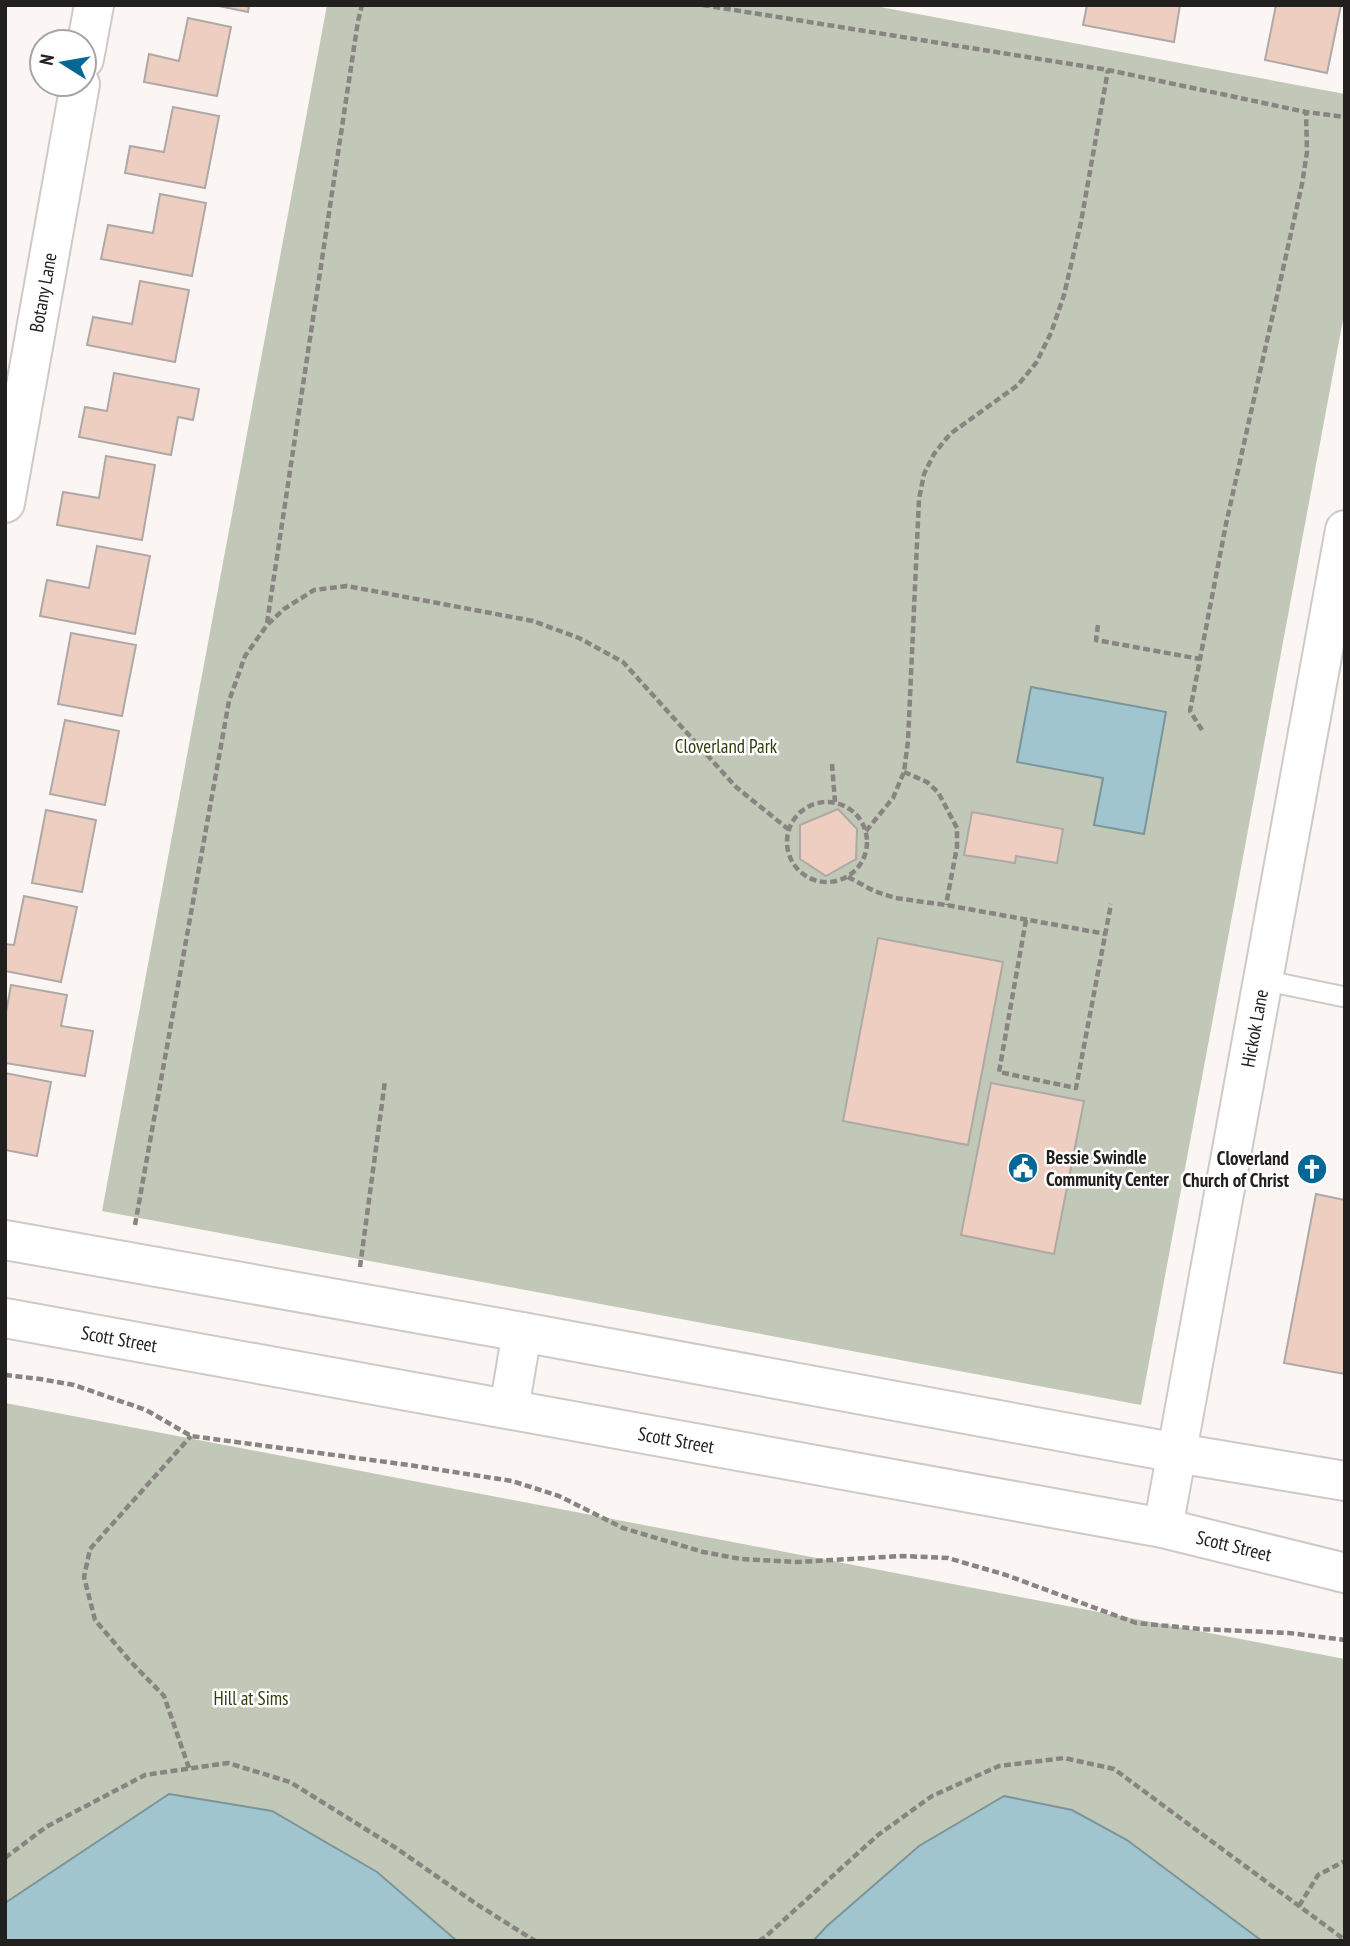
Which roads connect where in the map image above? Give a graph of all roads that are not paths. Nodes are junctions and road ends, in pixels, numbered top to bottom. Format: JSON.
{"nodes":[{"id":1,"x":94,"y":5,"type":"edge"},
{"id":2,"x":90,"y":28,"type":"edge"},
{"id":3,"x":77,"y":98,"type":"edge"},
{"id":4,"x":5,"y":503,"type":"edge"},
{"id":5,"x":1345,"y":530,"type":"edge"},
{"id":6,"x":1263,"y":980,"type":"junction"},
{"id":7,"x":1345,"y":997,"type":"edge"},
{"id":8,"x":5,"y":1240,"type":"edge"},
{"id":9,"x":5,"y":1318,"type":"edge"},
{"id":10,"x":522,"y":1332,"type":"junction"},
{"id":11,"x":509,"y":1409,"type":"junction"},
{"id":12,"x":1177,"y":1453,"type":"junction"},
{"id":13,"x":1345,"y":1481,"type":"edge"},
{"id":14,"x":1163,"y":1528,"type":"junction"},
{"id":15,"x":1345,"y":1573,"type":"edge"}],
"edges":[{"from":1,"to":2,"type":"main road"},
{"from":3,"to":4,"type":"main road","name":"Botany Lane"},
{"from":5,"to":6,"type":"main road","name":"Hickok Lane"},
{"from":6,"to":7,"type":"lane"},
{"from":6,"to":12,"type":"main road","name":"Hickok Lane"},
{"from":8,"to":10,"type":"main road"},
{"from":9,"to":11,"type":"main road","name":"Scott Street"},
{"from":10,"to":11,"type":"main road"},
{"from":10,"to":12,"type":"main road"},
{"from":11,"to":14,"type":"main road","name":"Scott Street"},
{"from":12,"to":13,"type":"main road"},
{"from":12,"to":14,"type":"main road","name":"Hickok Lane"},
{"from":14,"to":15,"type":"main road","name":"Scott Street"}]}
